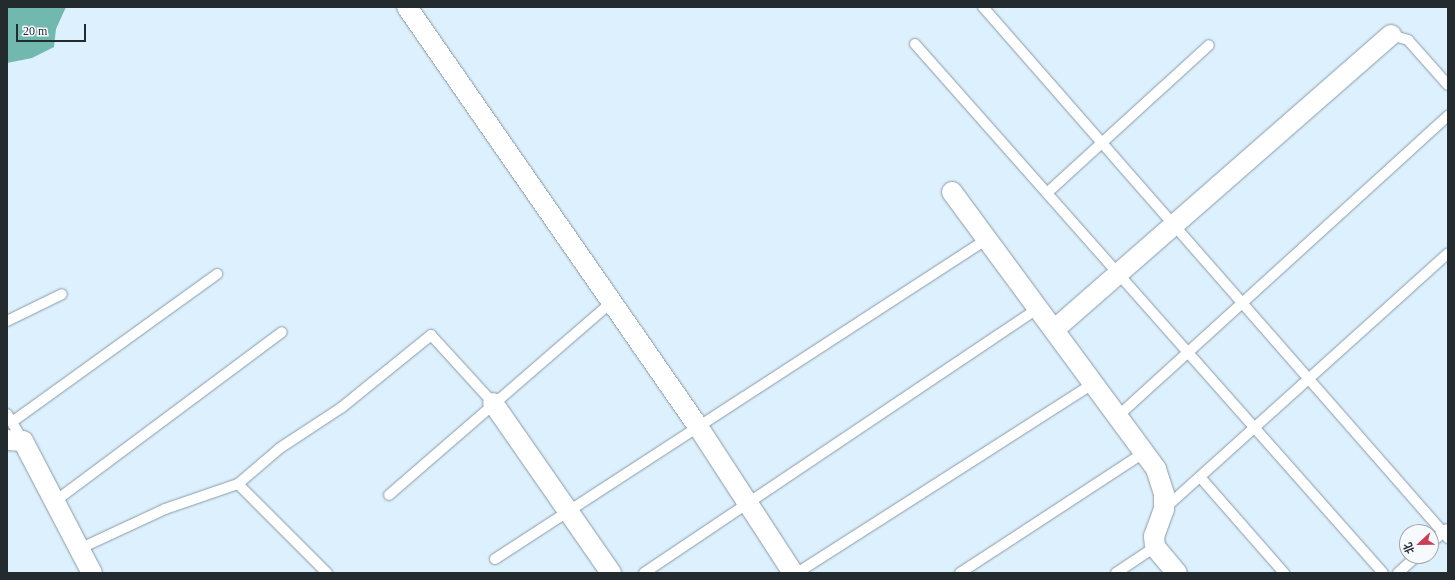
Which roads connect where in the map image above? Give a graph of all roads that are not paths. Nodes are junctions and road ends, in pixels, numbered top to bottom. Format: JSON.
{"nodes":[{"id":1,"x":407,"y":7,"type":"edge"},
{"id":2,"x":983,"y":7,"type":"edge"},
{"id":3,"x":1391,"y":35,"type":"joint"},
{"id":4,"x":915,"y":44,"type":"dead end"},
{"id":5,"x":1209,"y":45,"type":"dead end"},
{"id":6,"x":1448,"y":85,"type":"edge"},
{"id":7,"x":1448,"y":116,"type":"edge"},
{"id":8,"x":1102,"y":143,"type":"junction"},
{"id":9,"x":952,"y":192,"type":"dead end"},
{"id":10,"x":1047,"y":193,"type":"junction"},
{"id":11,"x":1174,"y":225,"type":"junction"},
{"id":12,"x":987,"y":239,"type":"junction"},
{"id":13,"x":1448,"y":253,"type":"edge"},
{"id":14,"x":217,"y":274,"type":"dead end"},
{"id":15,"x":1118,"y":274,"type":"junction"},
{"id":16,"x":62,"y":294,"type":"dead end"},
{"id":17,"x":612,"y":302,"type":"junction"},
{"id":18,"x":1242,"y":303,"type":"junction"},
{"id":19,"x":1038,"y":308,"type":"junction"},
{"id":20,"x":7,"y":321,"type":"edge"},
{"id":21,"x":1054,"y":330,"type":"junction"},
{"id":22,"x":282,"y":332,"type":"dead end"},
{"id":23,"x":1188,"y":352,"type":"junction"},
{"id":24,"x":1308,"y":378,"type":"junction"},
{"id":25,"x":1094,"y":383,"type":"junction"},
{"id":26,"x":493,"y":403,"type":"junction"},
{"id":27,"x":1118,"y":416,"type":"junction"},
{"id":28,"x":697,"y":426,"type":"junction"},
{"id":29,"x":1254,"y":428,"type":"junction"},
{"id":30,"x":12,"y":429,"type":"edge"},
{"id":31,"x":1145,"y":452,"type":"junction"},
{"id":32,"x":1200,"y":476,"type":"junction"},
{"id":33,"x":238,"y":484,"type":"junction"},
{"id":34,"x":389,"y":494,"type":"dead end"},
{"id":35,"x":54,"y":502,"type":"junction"},
{"id":36,"x":746,"y":503,"type":"junction"},
{"id":37,"x":1164,"y":509,"type":"junction"},
{"id":38,"x":568,"y":510,"type":"junction"},
{"id":39,"x":1446,"y":533,"type":"edge"},
{"id":40,"x":1155,"y":546,"type":"junction"},
{"id":41,"x":79,"y":550,"type":"junction"},
{"id":42,"x":495,"y":559,"type":"dead end"},
{"id":43,"x":1408,"y":564,"type":"edge"},
{"id":44,"x":92,"y":573,"type":"edge"},
{"id":45,"x":327,"y":573,"type":"edge"},
{"id":46,"x":611,"y":573,"type":"edge"},
{"id":47,"x":644,"y":573,"type":"edge"},
{"id":48,"x":792,"y":573,"type":"edge"},
{"id":49,"x":797,"y":573,"type":"edge"},
{"id":50,"x":960,"y":573,"type":"edge"},
{"id":51,"x":1116,"y":573,"type":"edge"},
{"id":52,"x":1177,"y":573,"type":"edge"},
{"id":53,"x":1284,"y":573,"type":"edge"},
{"id":54,"x":1383,"y":573,"type":"edge"},
{"id":55,"x":1398,"y":573,"type":"edge"}],
"edges":[{"from":1,"to":17,"type":"street"},
{"from":2,"to":8,"type":"lane"},
{"from":3,"to":6,"type":"lane"},
{"from":3,"to":11,"type":"street"},
{"from":4,"to":10,"type":"lane"},
{"from":5,"to":8,"type":"lane"},
{"from":7,"to":18,"type":"lane"},
{"from":8,"to":10,"type":"lane"},
{"from":8,"to":11,"type":"lane"},
{"from":9,"to":12,"type":"street"},
{"from":10,"to":15,"type":"lane"},
{"from":11,"to":15,"type":"street"},
{"from":11,"to":18,"type":"lane"},
{"from":12,"to":19,"type":"street"},
{"from":12,"to":28,"type":"lane"},
{"from":13,"to":24,"type":"lane"},
{"from":14,"to":30,"type":"lane"},
{"from":15,"to":21,"type":"street"},
{"from":15,"to":23,"type":"lane"},
{"from":16,"to":20,"type":"lane"},
{"from":17,"to":26,"type":"lane"},
{"from":17,"to":28,"type":"street"},
{"from":18,"to":23,"type":"lane"},
{"from":18,"to":24,"type":"lane"},
{"from":19,"to":21,"type":"street"},
{"from":19,"to":36,"type":"lane"},
{"from":21,"to":25,"type":"street"},
{"from":22,"to":35,"type":"lane"},
{"from":23,"to":27,"type":"lane"},
{"from":23,"to":29,"type":"lane"},
{"from":24,"to":29,"type":"lane"},
{"from":24,"to":39,"type":"lane"},
{"from":25,"to":27,"type":"street"},
{"from":25,"to":49,"type":"lane"},
{"from":26,"to":33,"type":"lane"},
{"from":26,"to":34,"type":"lane"},
{"from":26,"to":38,"type":"street"},
{"from":27,"to":31,"type":"street"},
{"from":28,"to":36,"type":"street"},
{"from":28,"to":38,"type":"lane"},
{"from":29,"to":32,"type":"lane"},
{"from":29,"to":54,"type":"lane"},
{"from":30,"to":35,"type":"street"},
{"from":31,"to":37,"type":"street"},
{"from":31,"to":50,"type":"lane"},
{"from":32,"to":37,"type":"lane"},
{"from":32,"to":53,"type":"lane"},
{"from":33,"to":41,"type":"lane"},
{"from":33,"to":45,"type":"lane"},
{"from":35,"to":41,"type":"street"},
{"from":36,"to":47,"type":"lane"},
{"from":36,"to":48,"type":"street"},
{"from":37,"to":40,"type":"street"},
{"from":38,"to":42,"type":"lane"},
{"from":38,"to":46,"type":"street"},
{"from":40,"to":51,"type":"lane"},
{"from":40,"to":52,"type":"street"},
{"from":41,"to":44,"type":"street"},
{"from":43,"to":55,"type":"lane"}]}
